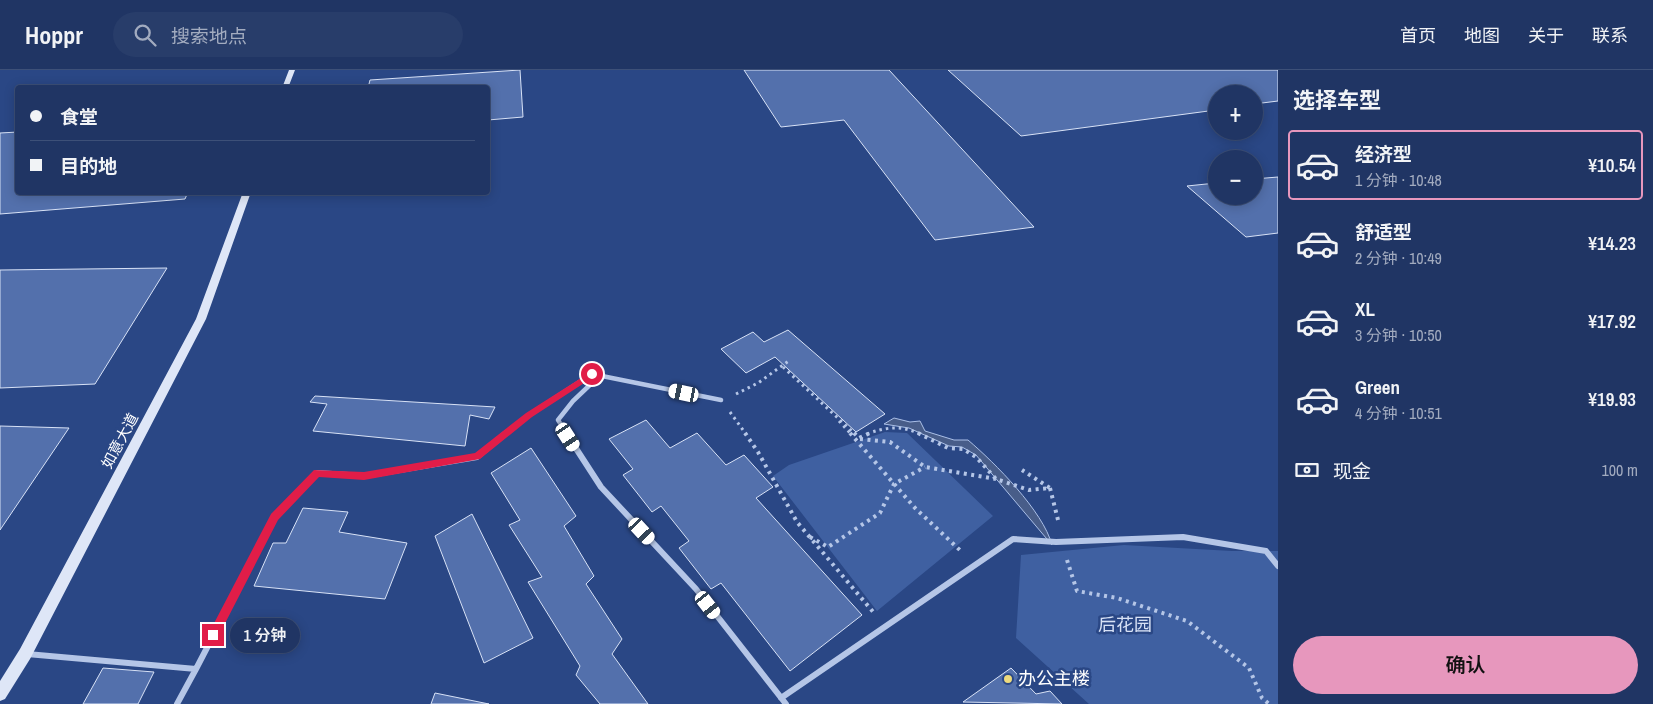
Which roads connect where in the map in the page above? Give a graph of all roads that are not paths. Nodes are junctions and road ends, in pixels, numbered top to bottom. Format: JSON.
{"nodes":[{"id":1,"x":292,"y":70,"type":"edge"},
{"id":2,"x":286,"y":85,"type":"edge"},
{"id":3,"x":246,"y":195,"type":"edge"},
{"id":4,"x":592,"y":374,"type":"junction"},
{"id":5,"x":721,"y":400,"type":"road end"},
{"id":6,"x":1278,"y":566,"type":"edge"},
{"id":7,"x":25,"y":654,"type":"junction"},
{"id":8,"x":196,"y":669,"type":"junction"},
{"id":9,"x":0,"y":694,"type":"edge"},
{"id":10,"x":783,"y":701,"type":"edge"},
{"id":11,"x":176,"y":704,"type":"edge"}],
"edges":[{"from":1,"to":2,"type":"main road"},
{"from":3,"to":7,"type":"main road","name":"如意大道"},
{"from":4,"to":5,"type":"street"},
{"from":4,"to":8,"type":"street"},
{"from":4,"to":10,"type":"street"},
{"from":6,"to":10,"type":"street"},
{"from":7,"to":8,"type":"street"},
{"from":7,"to":9,"type":"main road","name":"如意大道"},
{"from":8,"to":11,"type":"street"}]}
